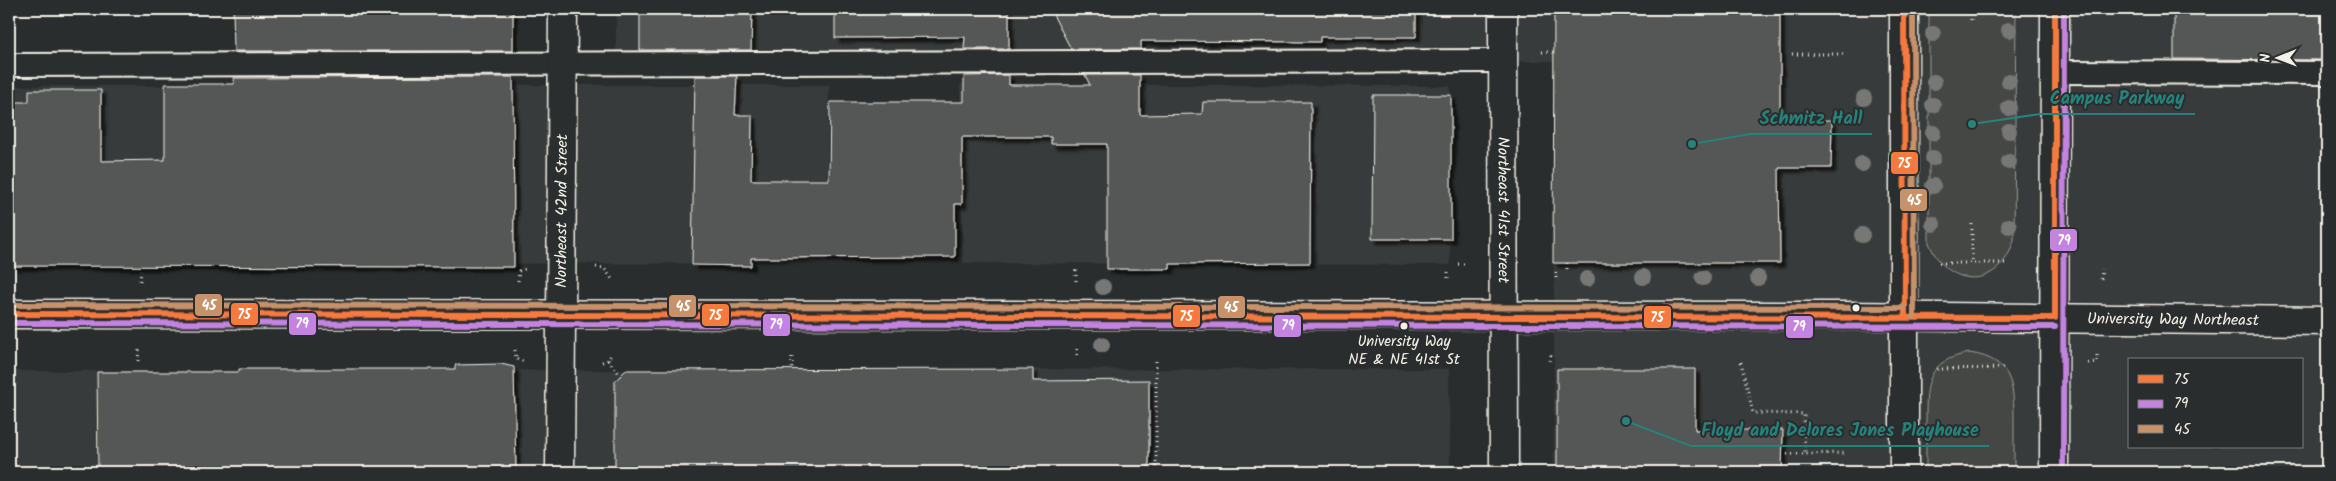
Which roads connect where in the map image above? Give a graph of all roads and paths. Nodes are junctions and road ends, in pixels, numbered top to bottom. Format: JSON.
{"nodes":[{"id":1,"x":563,"y":9,"type":"edge"},
{"id":2,"x":1503,"y":9,"type":"edge"},
{"id":3,"x":1904,"y":9,"type":"edge"},
{"id":4,"x":1971,"y":9,"type":"edge"},
{"id":5,"x":2055,"y":9,"type":"edge"},
{"id":6,"x":1971,"y":20,"type":"dead end"},
{"id":7,"x":1542,"y":52,"type":"dead end"},
{"id":8,"x":1554,"y":52,"type":"dead end"},
{"id":9,"x":1792,"y":54,"type":"dead end"},
{"id":10,"x":1846,"y":54,"type":"dead end"},
{"id":11,"x":1503,"y":61,"type":"junction"},
{"id":12,"x":562,"y":64,"type":"junction"},
{"id":13,"x":9,"y":65,"type":"edge"},
{"id":14,"x":2056,"y":72,"type":"junction"},
{"id":15,"x":2327,"y":73,"type":"edge"},
{"id":16,"x":1972,"y":224,"type":"dead end"},
{"id":17,"x":1567,"y":263,"type":"dead end"},
{"id":18,"x":1939,"y":263,"type":"dead end"},
{"id":19,"x":1972,"y":263,"type":"junction"},
{"id":20,"x":2005,"y":263,"type":"dead end"},
{"id":21,"x":1458,"y":264,"type":"dead end"},
{"id":22,"x":1468,"y":264,"type":"dead end"},
{"id":23,"x":530,"y":268,"type":"dead end"},
{"id":24,"x":596,"y":268,"type":"dead end"},
{"id":25,"x":2102,"y":269,"type":"dead end"},
{"id":26,"x":1556,"y":270,"type":"dead end"},
{"id":27,"x":1567,"y":270,"type":"dead end"},
{"id":28,"x":141,"y":271,"type":"dead end"},
{"id":29,"x":1448,"y":272,"type":"dead end"},
{"id":30,"x":1556,"y":278,"type":"dead end"},
{"id":31,"x":612,"y":279,"type":"dead end"},
{"id":32,"x":2100,"y":279,"type":"dead end"},
{"id":33,"x":518,"y":281,"type":"dead end"},
{"id":34,"x":1448,"y":281,"type":"dead end"},
{"id":35,"x":140,"y":282,"type":"dead end"},
{"id":36,"x":9,"y":314,"type":"edge"},
{"id":37,"x":561,"y":315,"type":"junction"},
{"id":38,"x":1504,"y":315,"type":"junction"},
{"id":39,"x":1905,"y":316,"type":"junction"},
{"id":40,"x":2055,"y":318,"type":"junction"},
{"id":41,"x":2327,"y":321,"type":"edge"},
{"id":42,"x":139,"y":350,"type":"dead end"},
{"id":43,"x":515,"y":350,"type":"dead end"},
{"id":44,"x":612,"y":353,"type":"dead end"},
{"id":45,"x":1551,"y":354,"type":"dead end"},
{"id":46,"x":792,"y":357,"type":"dead end"},
{"id":47,"x":608,"y":360,"type":"junction"},
{"id":48,"x":1156,"y":360,"type":"dead end"},
{"id":49,"x":138,"y":361,"type":"dead end"},
{"id":50,"x":1550,"y":361,"type":"dead end"},
{"id":51,"x":602,"y":362,"type":"dead end"},
{"id":52,"x":1741,"y":362,"type":"dead end"},
{"id":53,"x":531,"y":363,"type":"dead end"},
{"id":54,"x":2003,"y":368,"type":"dead end"},
{"id":55,"x":1937,"y":369,"type":"dead end"},
{"id":56,"x":792,"y":370,"type":"dead end"},
{"id":57,"x":621,"y":376,"type":"dead end"},
{"id":58,"x":1844,"y":453,"type":"dead end"},
{"id":59,"x":1782,"y":454,"type":"dead end"},
{"id":60,"x":1804,"y":454,"type":"junction"},
{"id":61,"x":560,"y":472,"type":"edge"},
{"id":62,"x":1156,"y":472,"type":"edge"},
{"id":63,"x":1504,"y":472,"type":"edge"},
{"id":64,"x":1904,"y":472,"type":"edge"},
{"id":65,"x":2054,"y":472,"type":"edge"}],
"edges":[{"from":1,"to":12,"type":"street","name":"Northeast 42nd Street"},
{"from":2,"to":11,"type":"street","name":"Northeast 41st Street"},
{"from":3,"to":39,"type":"street"},
{"from":4,"to":6,"type":"path"},
{"from":5,"to":14,"type":"street"},
{"from":7,"to":8,"type":"path"},
{"from":9,"to":10,"type":"path"},
{"from":11,"to":12,"type":"lane"},
{"from":11,"to":38,"type":"street","name":"Northeast 41st Street"},
{"from":12,"to":13,"type":"lane"},
{"from":12,"to":37,"type":"street","name":"Northeast 42nd Street"},
{"from":14,"to":15,"type":"lane"},
{"from":14,"to":40,"type":"street"},
{"from":16,"to":19,"type":"path"},
{"from":17,"to":27,"type":"path"},
{"from":18,"to":19,"type":"path"},
{"from":19,"to":20,"type":"path"},
{"from":21,"to":22,"type":"path"},
{"from":23,"to":33,"type":"path"},
{"from":24,"to":31,"type":"path"},
{"from":25,"to":32,"type":"path"},
{"from":26,"to":30,"type":"path"},
{"from":28,"to":35,"type":"path"},
{"from":29,"to":34,"type":"path"},
{"from":36,"to":37,"type":"street","name":"University Way Northeast"},
{"from":37,"to":38,"type":"street","name":"University Way Northeast"},
{"from":37,"to":61,"type":"street","name":"Northeast 42nd Street"},
{"from":38,"to":39,"type":"street","name":"University Way Northeast"},
{"from":38,"to":63,"type":"street","name":"Northeast 41st Street"},
{"from":39,"to":40,"type":"street","name":"University Way Northeast"},
{"from":39,"to":64,"type":"street"},
{"from":40,"to":41,"type":"street","name":"University Way Northeast"},
{"from":40,"to":65,"type":"street"},
{"from":42,"to":49,"type":"path"},
{"from":43,"to":53,"type":"path"},
{"from":44,"to":47,"type":"path"},
{"from":45,"to":50,"type":"path"},
{"from":46,"to":56,"type":"path"},
{"from":47,"to":51,"type":"path"},
{"from":47,"to":57,"type":"path"},
{"from":48,"to":62,"type":"path"},
{"from":52,"to":60,"type":"path"},
{"from":54,"to":55,"type":"path"},
{"from":58,"to":60,"type":"path"},
{"from":59,"to":60,"type":"path"}]}
